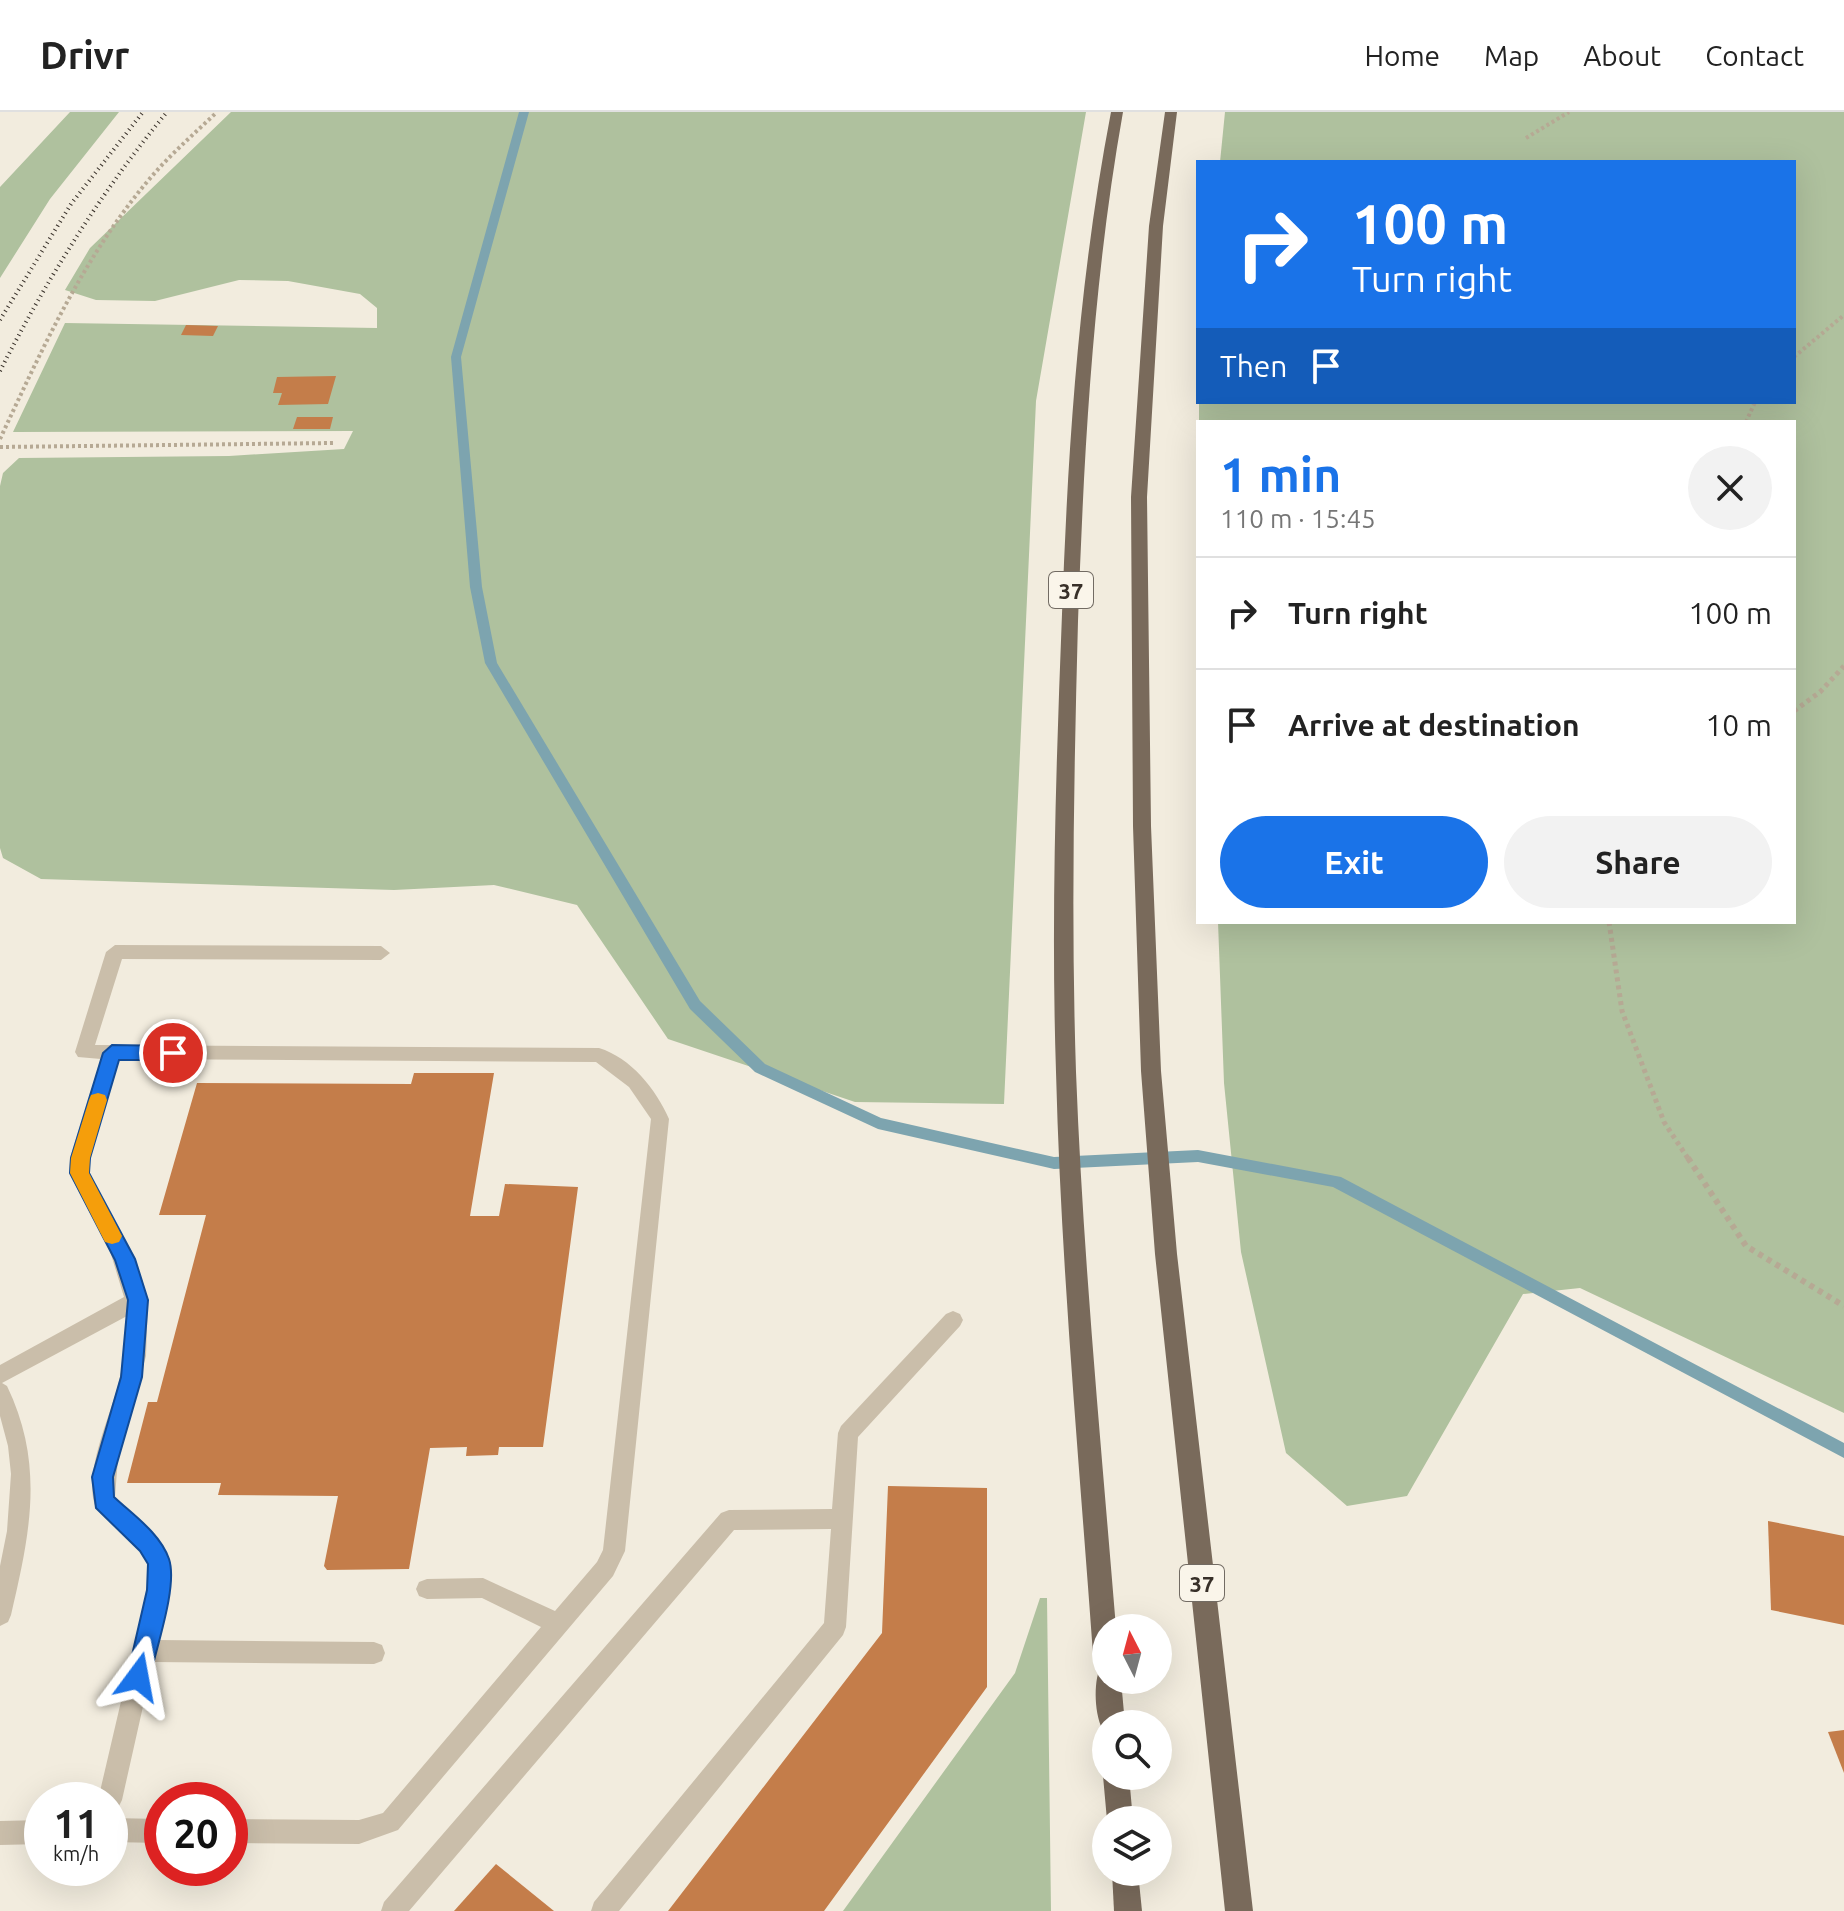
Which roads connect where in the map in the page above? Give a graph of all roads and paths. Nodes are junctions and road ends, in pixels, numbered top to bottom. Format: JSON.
{"nodes":[{"id":1,"x":217,"y":112,"type":"edge"},
{"id":2,"x":1117,"y":112,"type":"edge"},
{"id":3,"x":1171,"y":112,"type":"edge"},
{"id":4,"x":1569,"y":112,"type":"edge"},
{"id":5,"x":1526,"y":138,"type":"dead end"},
{"id":6,"x":1844,"y":315,"type":"edge"},
{"id":7,"x":1796,"y":355,"type":"edge"},
{"id":8,"x":0,"y":439,"type":"edge"},
{"id":9,"x":334,"y":443,"type":"dead end"},
{"id":10,"x":0,"y":447,"type":"edge"},
{"id":11,"x":1844,"y":666,"type":"edge"},
{"id":12,"x":1796,"y":710,"type":"edge"},
{"id":13,"x":1609,"y":924,"type":"edge"},
{"id":14,"x":381,"y":953,"type":"dead end"},
{"id":15,"x":112,"y":1053,"type":"junction"},
{"id":16,"x":138,"y":1300,"type":"junction"},
{"id":17,"x":1844,"y":1306,"type":"edge"},
{"id":18,"x":953,"y":1320,"type":"dead end"},
{"id":19,"x":0,"y":1375,"type":"edge"},
{"id":20,"x":0,"y":1392,"type":"edge"},
{"id":21,"x":842,"y":1519,"type":"junction"},
{"id":22,"x":427,"y":1589,"type":"dead end"},
{"id":23,"x":1103,"y":1614,"type":"edge"},
{"id":24,"x":0,"y":1615,"type":"edge"},
{"id":25,"x":558,"y":1624,"type":"junction"},
{"id":26,"x":145,"y":1651,"type":"junction"},
{"id":27,"x":374,"y":1653,"type":"dead end"},
{"id":28,"x":114,"y":1782,"type":"edge"},
{"id":29,"x":248,"y":1831,"type":"edge"},
{"id":30,"x":24,"y":1832,"type":"edge"},
{"id":31,"x":0,"y":1833,"type":"edge"},
{"id":32,"x":1126,"y":1886,"type":"edge"},
{"id":33,"x":393,"y":1911,"type":"edge"},
{"id":34,"x":603,"y":1911,"type":"edge"},
{"id":35,"x":1128,"y":1911,"type":"edge"},
{"id":36,"x":1239,"y":1911,"type":"edge"}],
"edges":[{"from":1,"to":8,"type":"path"},
{"from":2,"to":23,"type":"main road","number":"37"},
{"from":3,"to":36,"type":"main road","number":"37"},
{"from":4,"to":5,"type":"path"},
{"from":6,"to":7,"type":"path"},
{"from":9,"to":10,"type":"path"},
{"from":11,"to":12,"type":"path"},
{"from":13,"to":17,"type":"path"},
{"from":14,"to":15,"type":"lane"},
{"from":15,"to":16,"type":"lane"},
{"from":15,"to":25,"type":"lane"},
{"from":16,"to":19,"type":"lane"},
{"from":16,"to":26,"type":"lane"},
{"from":18,"to":21,"type":"lane"},
{"from":20,"to":24,"type":"lane"},
{"from":21,"to":33,"type":"lane"},
{"from":21,"to":34,"type":"lane"},
{"from":22,"to":25,"type":"lane"},
{"from":25,"to":29,"type":"lane"},
{"from":26,"to":27,"type":"lane"},
{"from":26,"to":28,"type":"lane"},
{"from":30,"to":31,"type":"lane"},
{"from":32,"to":35,"type":"main road"}]}
